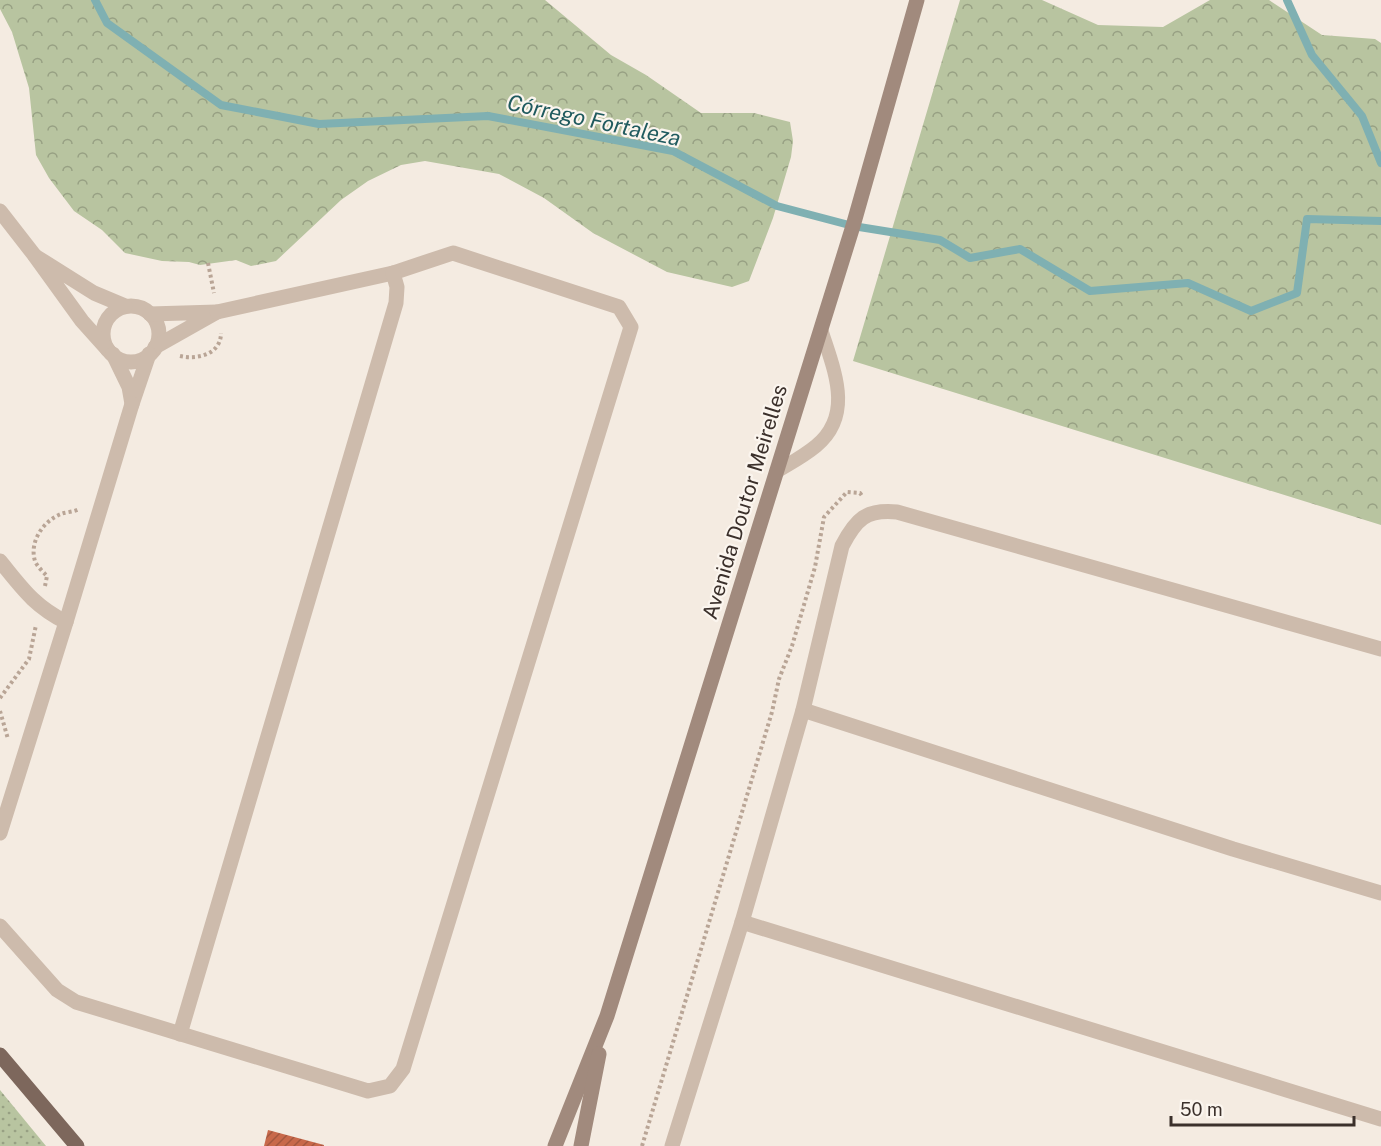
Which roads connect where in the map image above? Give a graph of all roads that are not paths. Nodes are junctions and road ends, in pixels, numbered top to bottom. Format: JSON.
{"nodes":[{"id":1,"x":917,"y":0,"type":"edge"},
{"id":2,"x":0,"y":211,"type":"edge"},
{"id":3,"x":35,"y":256,"type":"junction"},
{"id":4,"x":393,"y":273,"type":"junction"},
{"id":5,"x":125,"y":306,"type":"junction"},
{"id":6,"x":217,"y":312,"type":"junction"},
{"id":7,"x":150,"y":314,"type":"junction"},
{"id":8,"x":820,"y":329,"type":"junction"},
{"id":9,"x":152,"y":351,"type":"junction"},
{"id":10,"x":111,"y":352,"type":"junction"},
{"id":11,"x":132,"y":404,"type":"junction"},
{"id":12,"x":776,"y":472,"type":"junction"},
{"id":13,"x":0,"y":561,"type":"edge"},
{"id":14,"x":66,"y":622,"type":"junction"},
{"id":15,"x":1381,"y":649,"type":"edge"},
{"id":16,"x":803,"y":710,"type":"junction"},
{"id":17,"x":0,"y":833,"type":"edge"},
{"id":18,"x":1381,"y":893,"type":"edge"},
{"id":19,"x":742,"y":922,"type":"junction"},
{"id":20,"x":0,"y":926,"type":"edge"},
{"id":21,"x":607,"y":1016,"type":"junction"},
{"id":22,"x":180,"y":1034,"type":"junction"},
{"id":23,"x":0,"y":1055,"type":"edge"},
{"id":24,"x":1381,"y":1119,"type":"edge"},
{"id":25,"x":77,"y":1146,"type":"edge"},
{"id":26,"x":555,"y":1146,"type":"edge"},
{"id":27,"x":581,"y":1146,"type":"edge"},
{"id":28,"x":672,"y":1146,"type":"edge"}],
"edges":[{"from":1,"to":8,"type":"street","name":"Avenida Doutor Meirelles"},
{"from":2,"to":3,"type":"street"},
{"from":3,"to":5,"type":"street"},
{"from":3,"to":10,"type":"street"},
{"from":4,"to":6,"type":"street"},
{"from":4,"to":22,"type":"street"},
{"from":4,"to":22,"type":"street"},
{"from":5,"to":7,"type":"street"},
{"from":5,"to":10,"type":"street"},
{"from":6,"to":7,"type":"street"},
{"from":6,"to":9,"type":"street"},
{"from":7,"to":9,"type":"street"},
{"from":8,"to":12,"type":"street","name":"Avenida Doutor Meirelles"},
{"from":8,"to":12,"type":"lane"},
{"from":9,"to":10,"type":"street"},
{"from":9,"to":11,"type":"street"},
{"from":10,"to":11,"type":"street"},
{"from":11,"to":14,"type":"street"},
{"from":12,"to":21,"type":"street","name":"Avenida Doutor Meirelles"},
{"from":13,"to":14,"type":"street"},
{"from":14,"to":17,"type":"street"},
{"from":15,"to":16,"type":"street"},
{"from":16,"to":18,"type":"street"},
{"from":16,"to":19,"type":"street"},
{"from":19,"to":24,"type":"street"},
{"from":19,"to":28,"type":"street"},
{"from":20,"to":22,"type":"street"},
{"from":21,"to":26,"type":"street","name":"Avenida Doutor Meirelles"},
{"from":21,"to":27,"type":"street","name":"Avenida Doutor Meirelles"},
{"from":23,"to":25,"type":"main road"}]}
